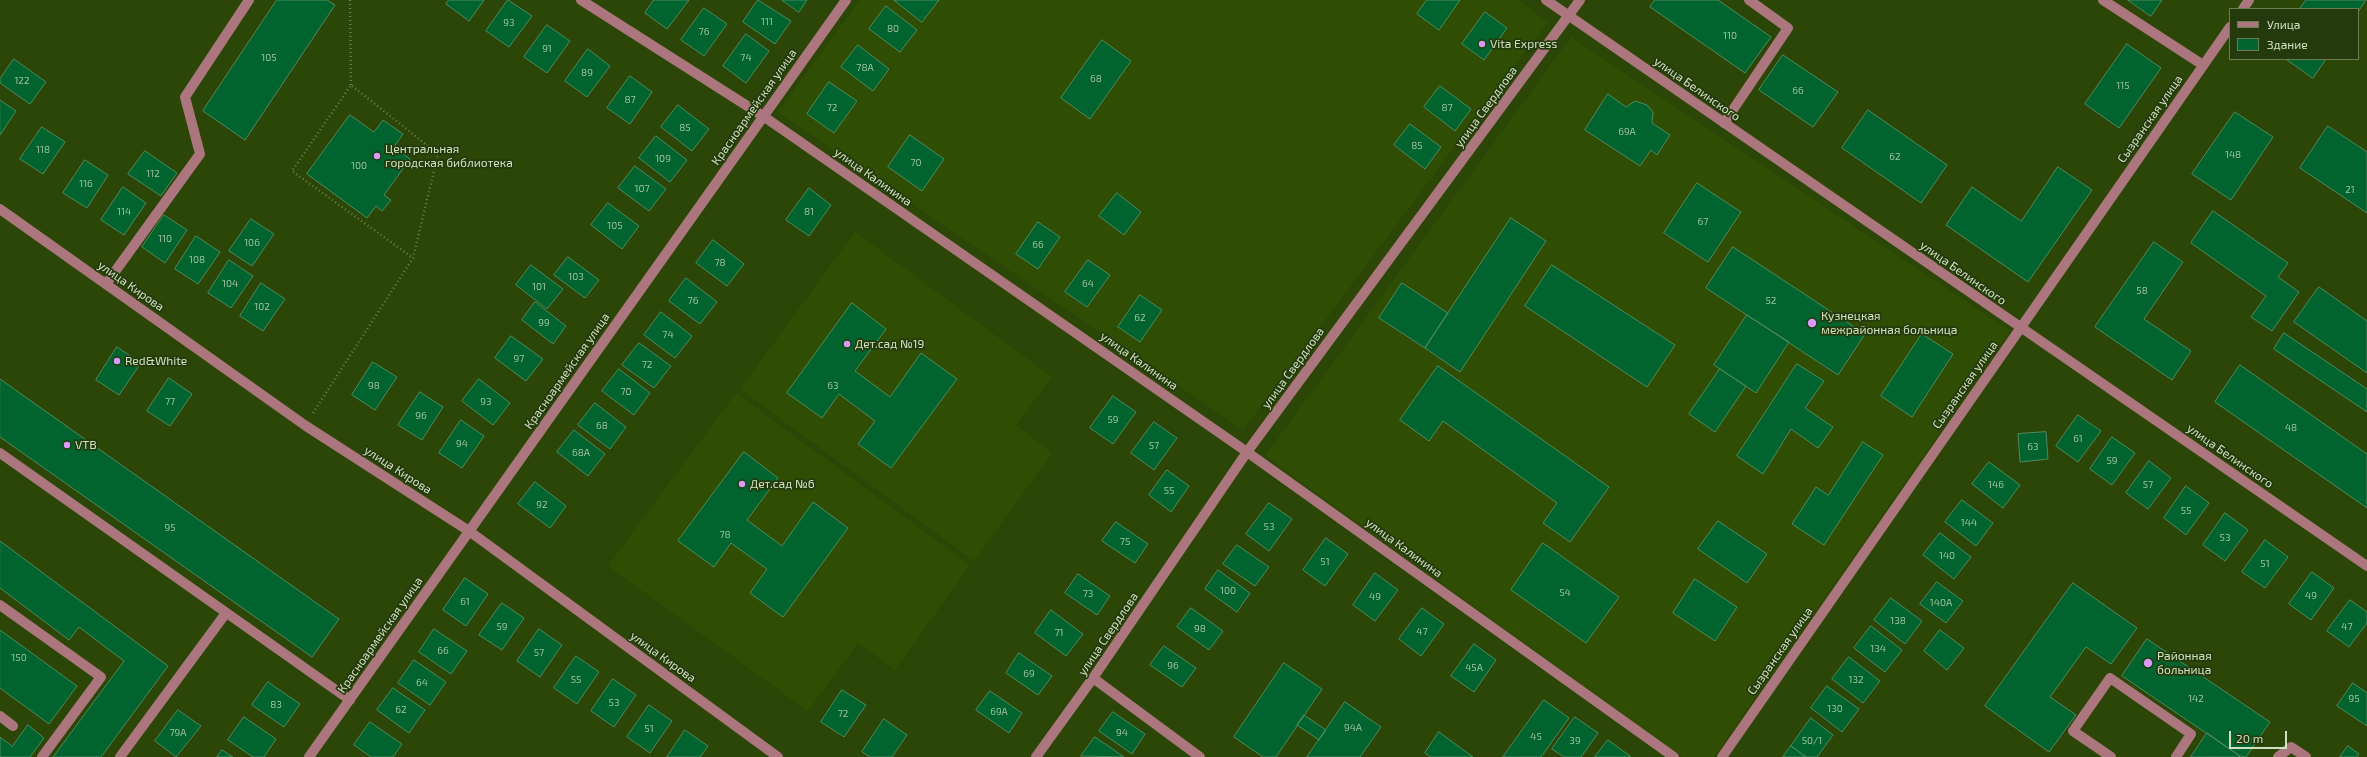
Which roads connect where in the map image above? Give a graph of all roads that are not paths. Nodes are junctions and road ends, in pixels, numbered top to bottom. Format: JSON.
{"nodes":[{"id":1,"x":249,"y":0,"type":"edge"},
{"id":2,"x":581,"y":0,"type":"edge"},
{"id":3,"x":846,"y":0,"type":"edge"},
{"id":4,"x":1546,"y":0,"type":"edge"},
{"id":5,"x":1580,"y":0,"type":"edge"},
{"id":6,"x":1749,"y":0,"type":"edge"},
{"id":7,"x":2103,"y":0,"type":"edge"},
{"id":8,"x":1569,"y":16,"type":"junction"},
{"id":9,"x":2229,"y":28,"type":"edge"},
{"id":10,"x":2204,"y":65,"type":"junction"},
{"id":11,"x":763,"y":116,"type":"junction"},
{"id":12,"x":1724,"y":124,"type":"junction"},
{"id":13,"x":0,"y":208,"type":"edge"},
{"id":14,"x":106,"y":284,"type":"junction"},
{"id":15,"x":2021,"y":328,"type":"junction"},
{"id":16,"x":1247,"y":452,"type":"junction"},
{"id":17,"x":0,"y":453,"type":"edge"},
{"id":18,"x":469,"y":531,"type":"junction"},
{"id":19,"x":2367,"y":566,"type":"edge"},
{"id":20,"x":0,"y":605,"type":"edge"},
{"id":21,"x":226,"y":613,"type":"junction"},
{"id":22,"x":1093,"y":678,"type":"junction"},
{"id":23,"x":350,"y":700,"type":"junction"},
{"id":24,"x":0,"y":716,"type":"edge"},
{"id":25,"x":13,"y":726,"type":"dead end"},
{"id":26,"x":42,"y":757,"type":"edge"},
{"id":27,"x":120,"y":757,"type":"edge"},
{"id":28,"x":309,"y":757,"type":"edge"},
{"id":29,"x":778,"y":757,"type":"edge"},
{"id":30,"x":1036,"y":757,"type":"edge"},
{"id":31,"x":1200,"y":757,"type":"edge"},
{"id":32,"x":1674,"y":757,"type":"edge"},
{"id":33,"x":1722,"y":757,"type":"edge"},
{"id":34,"x":2111,"y":757,"type":"edge"},
{"id":35,"x":2176,"y":757,"type":"edge"},
{"id":36,"x":2278,"y":757,"type":"edge"},
{"id":37,"x":2306,"y":757,"type":"edge"}],
"edges":[{"from":1,"to":14,"type":"street"},
{"from":2,"to":11,"type":"street","name":"улица Калинина"},
{"from":3,"to":11,"type":"street","name":"Красноармейская улица"},
{"from":4,"to":8,"type":"street","name":"улица Белинского"},
{"from":5,"to":8,"type":"street","name":"улица Свердлова"},
{"from":6,"to":12,"type":"street"},
{"from":7,"to":10,"type":"street"},
{"from":8,"to":12,"type":"street","name":"улица Белинского"},
{"from":8,"to":16,"type":"street","name":"улица Свердлова"},
{"from":9,"to":10,"type":"street","name":"Сызранская улица"},
{"from":10,"to":15,"type":"street","name":"Сызранская улица"},
{"from":11,"to":16,"type":"street","name":"улица Калинина"},
{"from":11,"to":18,"type":"street","name":"Красноармейская улица"},
{"from":12,"to":15,"type":"street","name":"улица Белинского"},
{"from":13,"to":14,"type":"street","name":"улица Кирова"},
{"from":14,"to":18,"type":"street","name":"улица Кирова"},
{"from":15,"to":19,"type":"street","name":"улица Белинского"},
{"from":15,"to":33,"type":"street","name":"Сызранская улица"},
{"from":16,"to":22,"type":"street","name":"улица Свердлова"},
{"from":16,"to":32,"type":"street","name":"улица Калинина"},
{"from":17,"to":21,"type":"street"},
{"from":18,"to":23,"type":"street","name":"Красноармейская улица"},
{"from":18,"to":29,"type":"street","name":"улица Кирова"},
{"from":20,"to":26,"type":"street"},
{"from":21,"to":23,"type":"street"},
{"from":21,"to":27,"type":"street"},
{"from":22,"to":30,"type":"street","name":"улица Свердлова"},
{"from":22,"to":31,"type":"street"},
{"from":23,"to":28,"type":"street","name":"Красноармейская улица"},
{"from":24,"to":25,"type":"street"},
{"from":34,"to":35,"type":"street"},
{"from":36,"to":37,"type":"street"}]}
